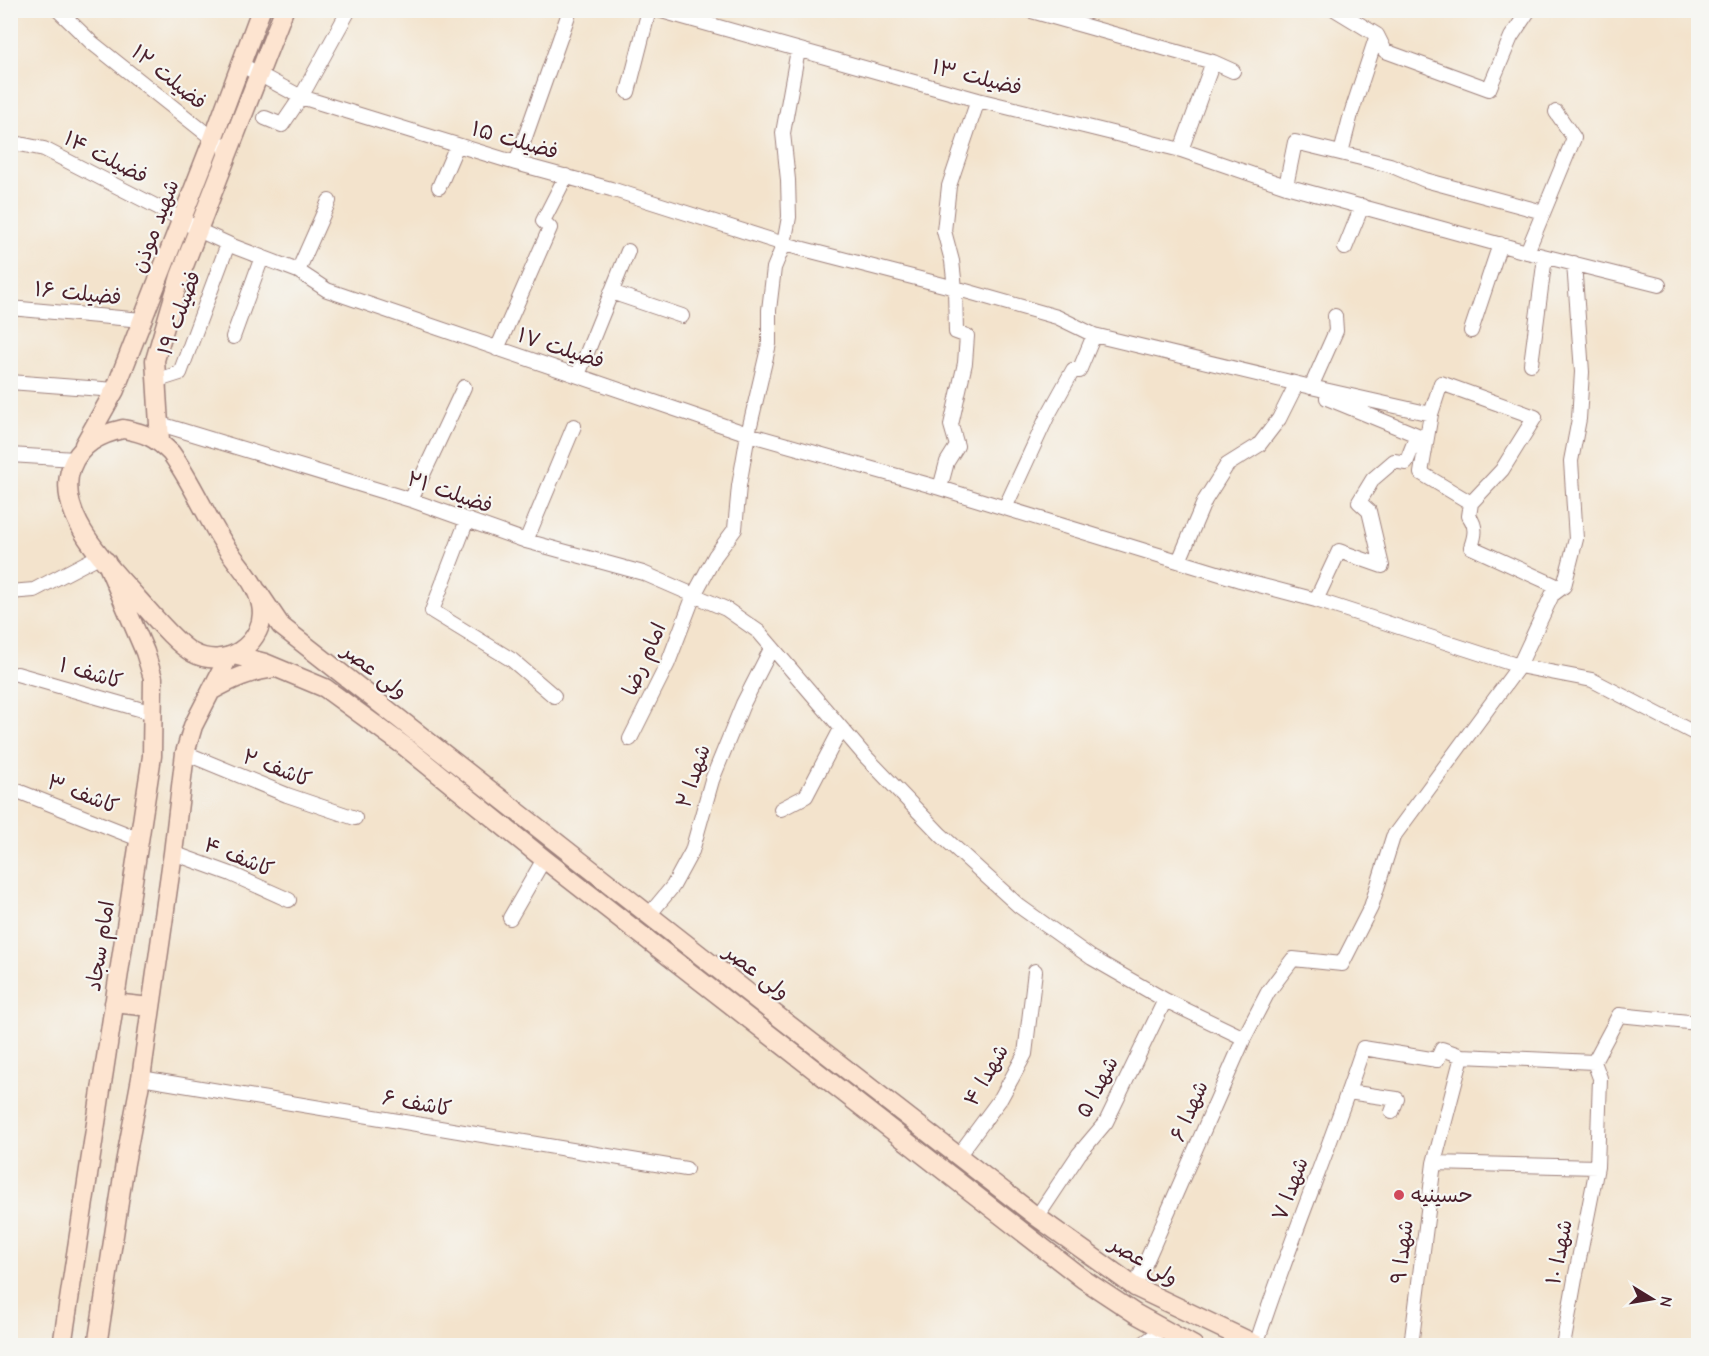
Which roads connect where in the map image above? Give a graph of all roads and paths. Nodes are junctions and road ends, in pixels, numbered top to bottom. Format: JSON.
{"nodes":[{"id":1,"x":58,"y":10,"type":"edge"},
{"id":2,"x":261,"y":10,"type":"edge"},
{"id":3,"x":284,"y":10,"type":"edge"},
{"id":4,"x":349,"y":10,"type":"edge"},
{"id":5,"x":570,"y":10,"type":"edge"},
{"id":6,"x":648,"y":10,"type":"edge"},
{"id":7,"x":658,"y":10,"type":"edge"},
{"id":8,"x":1028,"y":10,"type":"edge"},
{"id":9,"x":1336,"y":10,"type":"edge"},
{"id":10,"x":1530,"y":10,"type":"edge"},
{"id":11,"x":1377,"y":35,"type":"junction"},
{"id":12,"x":798,"y":50,"type":"junction"},
{"id":13,"x":1212,"y":62,"type":"junction"},
{"id":14,"x":240,"y":64,"type":"junction"},
{"id":15,"x":1233,"y":71,"type":"dead end"},
{"id":16,"x":258,"y":73,"type":"junction"},
{"id":17,"x":628,"y":92,"type":"dead end"},
{"id":18,"x":301,"y":97,"type":"junction"},
{"id":19,"x":978,"y":100,"type":"junction"},
{"id":20,"x":1556,"y":112,"type":"dead end"},
{"id":21,"x":265,"y":118,"type":"dead end"},
{"id":22,"x":10,"y":142,"type":"edge"},
{"id":23,"x":221,"y":144,"type":"junction"},
{"id":24,"x":457,"y":145,"type":"junction"},
{"id":25,"x":1181,"y":150,"type":"junction"},
{"id":26,"x":1341,"y":153,"type":"junction"},
{"id":27,"x":516,"y":163,"type":"junction"},
{"id":28,"x":566,"y":176,"type":"junction"},
{"id":29,"x":1286,"y":186,"type":"junction"},
{"id":30,"x":439,"y":187,"type":"dead end"},
{"id":31,"x":329,"y":201,"type":"dead end"},
{"id":32,"x":1362,"y":206,"type":"junction"},
{"id":33,"x":1543,"y":212,"type":"junction"},
{"id":34,"x":181,"y":219,"type":"junction"},
{"id":35,"x":198,"y":230,"type":"junction"},
{"id":36,"x":228,"y":244,"type":"junction"},
{"id":37,"x":784,"y":244,"type":"junction"},
{"id":38,"x":1500,"y":244,"type":"junction"},
{"id":39,"x":1345,"y":248,"type":"dead end"},
{"id":40,"x":628,"y":250,"type":"dead end"},
{"id":41,"x":1527,"y":252,"type":"junction"},
{"id":42,"x":1545,"y":256,"type":"junction"},
{"id":43,"x":262,"y":257,"type":"junction"},
{"id":44,"x":1574,"y":263,"type":"junction"},
{"id":45,"x":298,"y":271,"type":"junction"},
{"id":46,"x":1659,"y":285,"type":"dead end"},
{"id":47,"x":955,"y":288,"type":"junction"},
{"id":48,"x":611,"y":292,"type":"junction"},
{"id":49,"x":10,"y":308,"type":"edge"},
{"id":50,"x":682,"y":316,"type":"dead end"},
{"id":51,"x":1335,"y":316,"type":"dead end"},
{"id":52,"x":142,"y":320,"type":"junction"},
{"id":53,"x":1471,"y":331,"type":"dead end"},
{"id":54,"x":1094,"y":335,"type":"junction"},
{"id":55,"x":233,"y":337,"type":"dead end"},
{"id":56,"x":497,"y":349,"type":"junction"},
{"id":57,"x":1530,"y":364,"type":"dead end"},
{"id":58,"x":578,"y":375,"type":"junction"},
{"id":59,"x":155,"y":381,"type":"junction"},
{"id":60,"x":10,"y":382,"type":"edge"},
{"id":61,"x":1293,"y":383,"type":"junction"},
{"id":62,"x":464,"y":387,"type":"dead end"},
{"id":63,"x":1311,"y":387,"type":"junction"},
{"id":64,"x":115,"y":390,"type":"junction"},
{"id":65,"x":1431,"y":414,"type":"junction"},
{"id":66,"x":158,"y":423,"type":"junction"},
{"id":67,"x":574,"y":426,"type":"dead end"},
{"id":68,"x":748,"y":434,"type":"junction"},
{"id":69,"x":160,"y":441,"type":"junction"},
{"id":70,"x":10,"y":455,"type":"edge"},
{"id":71,"x":77,"y":456,"type":"junction"},
{"id":72,"x":940,"y":488,"type":"junction"},
{"id":73,"x":411,"y":500,"type":"junction"},
{"id":74,"x":1472,"y":503,"type":"junction"},
{"id":75,"x":1005,"y":508,"type":"junction"},
{"id":76,"x":467,"y":520,"type":"junction"},
{"id":77,"x":526,"y":541,"type":"junction"},
{"id":78,"x":103,"y":558,"type":"junction"},
{"id":79,"x":1179,"y":561,"type":"junction"},
{"id":80,"x":1561,"y":588,"type":"junction"},
{"id":81,"x":10,"y":592,"type":"edge"},
{"id":82,"x":258,"y":592,"type":"junction"},
{"id":83,"x":694,"y":595,"type":"junction"},
{"id":84,"x":1316,"y":600,"type":"junction"},
{"id":85,"x":772,"y":647,"type":"junction"},
{"id":86,"x":232,"y":656,"type":"junction"},
{"id":87,"x":1519,"y":666,"type":"junction"},
{"id":88,"x":276,"y":668,"type":"junction"},
{"id":89,"x":17,"y":674,"type":"dead end"},
{"id":90,"x":209,"y":692,"type":"junction"},
{"id":91,"x":554,"y":696,"type":"dead end"},
{"id":92,"x":153,"y":713,"type":"junction"},
{"id":93,"x":842,"y":729,"type":"junction"},
{"id":94,"x":1698,"y":735,"type":"edge"},
{"id":95,"x":630,"y":739,"type":"dead end"},
{"id":96,"x":185,"y":753,"type":"junction"},
{"id":97,"x":10,"y":788,"type":"edge"},
{"id":98,"x":781,"y":809,"type":"dead end"},
{"id":99,"x":355,"y":818,"type":"dead end"},
{"id":100,"x":139,"y":838,"type":"junction"},
{"id":101,"x":173,"y":853,"type":"junction"},
{"id":102,"x":544,"y":859,"type":"junction"},
{"id":103,"x":289,"y":900,"type":"dead end"},
{"id":104,"x":649,"y":915,"type":"junction"},
{"id":105,"x":510,"y":918,"type":"dead end"},
{"id":106,"x":637,"y":931,"type":"junction"},
{"id":107,"x":1035,"y":971,"type":"dead end"},
{"id":108,"x":1164,"y":1000,"type":"junction"},
{"id":109,"x":114,"y":1003,"type":"junction"},
{"id":110,"x":150,"y":1008,"type":"junction"},
{"id":111,"x":1698,"y":1023,"type":"edge"},
{"id":112,"x":1244,"y":1038,"type":"junction"},
{"id":113,"x":1462,"y":1056,"type":"junction"},
{"id":114,"x":1594,"y":1062,"type":"junction"},
{"id":115,"x":141,"y":1078,"type":"junction"},
{"id":116,"x":1348,"y":1092,"type":"junction"},
{"id":117,"x":1392,"y":1112,"type":"dead end"},
{"id":118,"x":958,"y":1156,"type":"junction"},
{"id":119,"x":1434,"y":1163,"type":"junction"},
{"id":120,"x":1597,"y":1167,"type":"junction"},
{"id":121,"x":686,"y":1170,"type":"dead end"},
{"id":122,"x":1036,"y":1217,"type":"junction"},
{"id":123,"x":1135,"y":1287,"type":"junction"},
{"id":124,"x":1164,"y":1329,"type":"junction"},
{"id":125,"x":1257,"y":1345,"type":"edge"},
{"id":126,"x":62,"y":1346,"type":"edge"},
{"id":127,"x":98,"y":1346,"type":"edge"},
{"id":128,"x":1140,"y":1346,"type":"edge"},
{"id":129,"x":1194,"y":1346,"type":"edge"},
{"id":130,"x":1411,"y":1346,"type":"edge"},
{"id":131,"x":1563,"y":1346,"type":"edge"}],
"edges":[{"from":1,"to":23,"type":"street","name":"فضیلت ۱۲"},
{"from":2,"to":14,"type":"main road","name":"شهید موذن"},
{"from":3,"to":16,"type":"main road","name":"شهید موذن"},
{"from":4,"to":18,"type":"street"},
{"from":5,"to":27,"type":"street"},
{"from":6,"to":17,"type":"street"},
{"from":7,"to":12,"type":"street","name":"فضیلت ۱۳"},
{"from":8,"to":13,"type":"street"},
{"from":9,"to":11,"type":"street"},
{"from":10,"to":11,"type":"street"},
{"from":11,"to":26,"type":"street"},
{"from":12,"to":19,"type":"street","name":"فضیلت ۱۳"},
{"from":12,"to":37,"type":"street","name":"امام رضا"},
{"from":13,"to":15,"type":"street"},
{"from":13,"to":25,"type":"street"},
{"from":14,"to":16,"type":"street","name":"فضیلت ۱۵"},
{"from":14,"to":23,"type":"main road","name":"شهید موذن"},
{"from":16,"to":18,"type":"street","name":"فضیلت ۱۵"},
{"from":16,"to":23,"type":"main road","name":"شهید موذن"},
{"from":18,"to":21,"type":"street"},
{"from":18,"to":24,"type":"street","name":"فضیلت ۱۵"},
{"from":19,"to":25,"type":"street","name":"فضیلت ۱۳"},
{"from":19,"to":47,"type":"street"},
{"from":20,"to":33,"type":"street"},
{"from":22,"to":34,"type":"street","name":"فضیلت ۱۴"},
{"from":23,"to":34,"type":"main road","name":"شهید موذن"},
{"from":23,"to":35,"type":"main road","name":"شهید موذن"},
{"from":24,"to":27,"type":"street","name":"فضیلت ۱۵"},
{"from":24,"to":30,"type":"street"},
{"from":25,"to":29,"type":"street","name":"فضیلت ۱۳"},
{"from":26,"to":29,"type":"street"},
{"from":26,"to":33,"type":"street"},
{"from":27,"to":28,"type":"street","name":"فضیلت ۱۵"},
{"from":28,"to":37,"type":"street","name":"فضیلت ۱۵"},
{"from":28,"to":56,"type":"street"},
{"from":29,"to":32,"type":"street","name":"فضیلت ۱۳"},
{"from":31,"to":45,"type":"street"},
{"from":32,"to":38,"type":"street","name":"فضیلت ۱۳"},
{"from":32,"to":39,"type":"street"},
{"from":33,"to":41,"type":"street"},
{"from":34,"to":35,"type":"street","name":"فضیلت ۱۷"},
{"from":34,"to":52,"type":"main road","name":"شهید موذن"},
{"from":35,"to":36,"type":"street","name":"فضیلت ۱۷"},
{"from":35,"to":59,"type":"main road","name":"شهید موذن"},
{"from":36,"to":43,"type":"street","name":"فضیلت ۱۷"},
{"from":36,"to":59,"type":"street","name":"فضیلت ۱۹"},
{"from":37,"to":47,"type":"street","name":"فضیلت ۱۵"},
{"from":37,"to":68,"type":"street","name":"امام رضا"},
{"from":38,"to":41,"type":"street","name":"فضیلت ۱۳"},
{"from":38,"to":53,"type":"street"},
{"from":40,"to":48,"type":"street"},
{"from":41,"to":42,"type":"street","name":"فضیلت ۱۳"},
{"from":42,"to":44,"type":"street","name":"فضیلت ۱۳"},
{"from":42,"to":57,"type":"street"},
{"from":43,"to":45,"type":"street","name":"فضیلت ۱۷"},
{"from":43,"to":55,"type":"street"},
{"from":44,"to":46,"type":"street","name":"فضیلت ۱۳"},
{"from":44,"to":80,"type":"street"},
{"from":45,"to":56,"type":"street","name":"فضیلت ۱۷"},
{"from":47,"to":54,"type":"street","name":"فضیلت ۱۵"},
{"from":47,"to":72,"type":"street"},
{"from":48,"to":50,"type":"street"},
{"from":48,"to":58,"type":"street"},
{"from":49,"to":52,"type":"street","name":"فضیلت ۱۶"},
{"from":51,"to":63,"type":"street"},
{"from":52,"to":64,"type":"main road","name":"شهید موذن"},
{"from":54,"to":61,"type":"street","name":"فضیلت ۱۵"},
{"from":54,"to":75,"type":"street"},
{"from":56,"to":58,"type":"street","name":"فضیلت ۱۷"},
{"from":58,"to":68,"type":"street","name":"فضیلت ۱۷"},
{"from":59,"to":66,"type":"main road","name":"شهید موذن"},
{"from":60,"to":64,"type":"street"},
{"from":61,"to":63,"type":"street"},
{"from":61,"to":79,"type":"street"},
{"from":61,"to":84,"type":"street"},
{"from":62,"to":73,"type":"street"},
{"from":63,"to":65,"type":"street"},
{"from":64,"to":71,"type":"main road","name":"شهید موذن"},
{"from":65,"to":74,"type":"street"},
{"from":65,"to":74,"type":"street"},
{"from":66,"to":69,"type":"main road","name":"شهید موذن"},
{"from":66,"to":73,"type":"street","name":"فضیلت ۲۱"},
{"from":67,"to":77,"type":"street"},
{"from":68,"to":72,"type":"street","name":"فضیلت ۱۷"},
{"from":68,"to":83,"type":"street","name":"امام رضا"},
{"from":69,"to":71,"type":"main road"},
{"from":69,"to":82,"type":"main road","name":"ولی عصر"},
{"from":70,"to":71,"type":"street"},
{"from":71,"to":78,"type":"main road","name":"شهید موذن"},
{"from":72,"to":75,"type":"street","name":"فضیلت ۱۷"},
{"from":73,"to":76,"type":"street","name":"فضیلت ۲۱"},
{"from":74,"to":80,"type":"street"},
{"from":75,"to":79,"type":"street","name":"فضیلت ۱۷"},
{"from":76,"to":77,"type":"street","name":"فضیلت ۲۱"},
{"from":76,"to":91,"type":"street"},
{"from":77,"to":83,"type":"street","name":"فضیلت ۲۱"},
{"from":78,"to":81,"type":"street"},
{"from":78,"to":86,"type":"main road","name":"ولی عصر"},
{"from":78,"to":92,"type":"main road","name":"امام سجاد"},
{"from":79,"to":84,"type":"street","name":"فضیلت ۱۷"},
{"from":80,"to":87,"type":"street"},
{"from":82,"to":86,"type":"main road"},
{"from":82,"to":104,"type":"main road","name":"ولی عصر"},
{"from":83,"to":85,"type":"street","name":"فضیلت ۲۱"},
{"from":83,"to":95,"type":"street","name":"امام رضا"},
{"from":84,"to":87,"type":"street","name":"فضیلت ۱۷"},
{"from":85,"to":93,"type":"street","name":"فضیلت ۲۱"},
{"from":85,"to":104,"type":"street","name":"شهدا ۲"},
{"from":86,"to":88,"type":"main road","name":"ولی عصر"},
{"from":86,"to":90,"type":"main road"},
{"from":87,"to":94,"type":"street","name":"فضیلت ۱۷"},
{"from":87,"to":112,"type":"street","name":"شهدا ۶"},
{"from":88,"to":90,"type":"main road"},
{"from":88,"to":102,"type":"main road","name":"ولی عصر"},
{"from":89,"to":92,"type":"street","name":"کاشف ۱"},
{"from":90,"to":96,"type":"main road"},
{"from":92,"to":100,"type":"main road","name":"امام سجاد"},
{"from":93,"to":98,"type":"street"},
{"from":93,"to":108,"type":"street","name":"فضیلت ۲۱"},
{"from":96,"to":99,"type":"street","name":"کاشف ۲"},
{"from":96,"to":101,"type":"main road"},
{"from":97,"to":100,"type":"street","name":"کاشف ۳"},
{"from":100,"to":109,"type":"main road","name":"امام سجاد"},
{"from":101,"to":103,"type":"street","name":"کاشف ۴"},
{"from":101,"to":110,"type":"main road"},
{"from":102,"to":105,"type":"street"},
{"from":102,"to":106,"type":"main road","name":"ولی عصر"},
{"from":104,"to":106,"type":"main road"},
{"from":104,"to":118,"type":"main road","name":"ولی عصر"},
{"from":106,"to":124,"type":"main road","name":"ولی عصر"},
{"from":107,"to":118,"type":"street","name":"شهدا ۴"},
{"from":108,"to":112,"type":"street","name":"فضیلت ۲۱"},
{"from":108,"to":122,"type":"street","name":"شهدا ۵"},
{"from":109,"to":110,"type":"main road"},
{"from":109,"to":126,"type":"main road","name":"امام سجاد"},
{"from":110,"to":115,"type":"main road"},
{"from":111,"to":114,"type":"street"},
{"from":112,"to":123,"type":"street","name":"شهدا ۶"},
{"from":113,"to":114,"type":"street"},
{"from":113,"to":116,"type":"street","name":"شهدا ۷"},
{"from":113,"to":119,"type":"street","name":"شهدا ۹"},
{"from":114,"to":120,"type":"street","name":"شهدا ۱۰"},
{"from":115,"to":121,"type":"street","name":"کاشف ۶"},
{"from":115,"to":127,"type":"main road"},
{"from":116,"to":117,"type":"street"},
{"from":116,"to":125,"type":"street","name":"شهدا ۷"},
{"from":118,"to":122,"type":"main road","name":"ولی عصر"},
{"from":119,"to":120,"type":"street"},
{"from":119,"to":130,"type":"street","name":"شهدا ۹"},
{"from":120,"to":131,"type":"street","name":"شهدا ۱۰"},
{"from":122,"to":123,"type":"main road","name":"ولی عصر"},
{"from":123,"to":125,"type":"main road","name":"ولی عصر"},
{"from":124,"to":128,"type":"street"},
{"from":124,"to":129,"type":"main road","name":"ولی عصر"}]}
